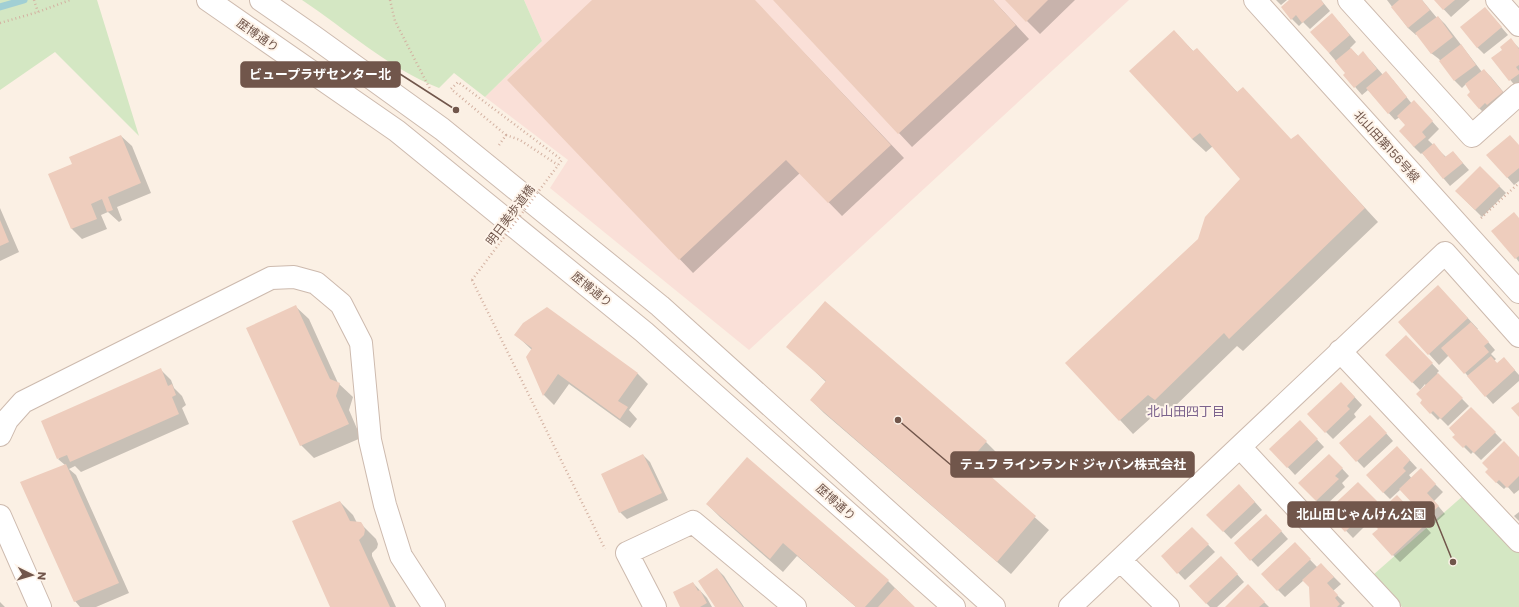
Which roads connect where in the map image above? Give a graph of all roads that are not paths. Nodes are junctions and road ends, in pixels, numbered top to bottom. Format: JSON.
{"nodes":[{"id":1,"x":208,"y":0,"type":"edge"},
{"id":2,"x":261,"y":0,"type":"edge"},
{"id":3,"x":1255,"y":0,"type":"edge"},
{"id":4,"x":1349,"y":0,"type":"edge"},
{"id":5,"x":1497,"y":0,"type":"edge"},
{"id":6,"x":1519,"y":25,"type":"edge"},
{"id":7,"x":1519,"y":94,"type":"edge"},
{"id":8,"x":1519,"y":292,"type":"edge"},
{"id":9,"x":1519,"y":336,"type":"edge"},
{"id":10,"x":1340,"y":351,"type":"junction"},
{"id":11,"x":0,"y":435,"type":"edge"},
{"id":12,"x":1240,"y":447,"type":"junction"},
{"id":13,"x":0,"y":516,"type":"edge"},
{"id":14,"x":1519,"y":541,"type":"edge"},
{"id":15,"x":1120,"y":560,"type":"junction"},
{"id":16,"x":40,"y":607,"type":"edge"},
{"id":17,"x":434,"y":607,"type":"edge"},
{"id":18,"x":655,"y":607,"type":"edge"},
{"id":19,"x":795,"y":607,"type":"edge"},
{"id":20,"x":954,"y":607,"type":"edge"},
{"id":21,"x":994,"y":607,"type":"edge"},
{"id":22,"x":1070,"y":607,"type":"edge"},
{"id":23,"x":1168,"y":607,"type":"edge"},
{"id":24,"x":1389,"y":607,"type":"edge"}],
"edges":[{"from":1,"to":20,"type":"street","name":"歴博通り"},
{"from":2,"to":21,"type":"street"},
{"from":3,"to":8,"type":"street","name":"北山田第156号線"},
{"from":4,"to":7,"type":"street"},
{"from":5,"to":6,"type":"street"},
{"from":9,"to":10,"type":"street"},
{"from":10,"to":12,"type":"street"},
{"from":10,"to":14,"type":"street"},
{"from":11,"to":17,"type":"street"},
{"from":12,"to":15,"type":"street"},
{"from":12,"to":24,"type":"street"},
{"from":13,"to":16,"type":"street"},
{"from":15,"to":22,"type":"street"},
{"from":15,"to":23,"type":"street"},
{"from":18,"to":19,"type":"street"}]}
